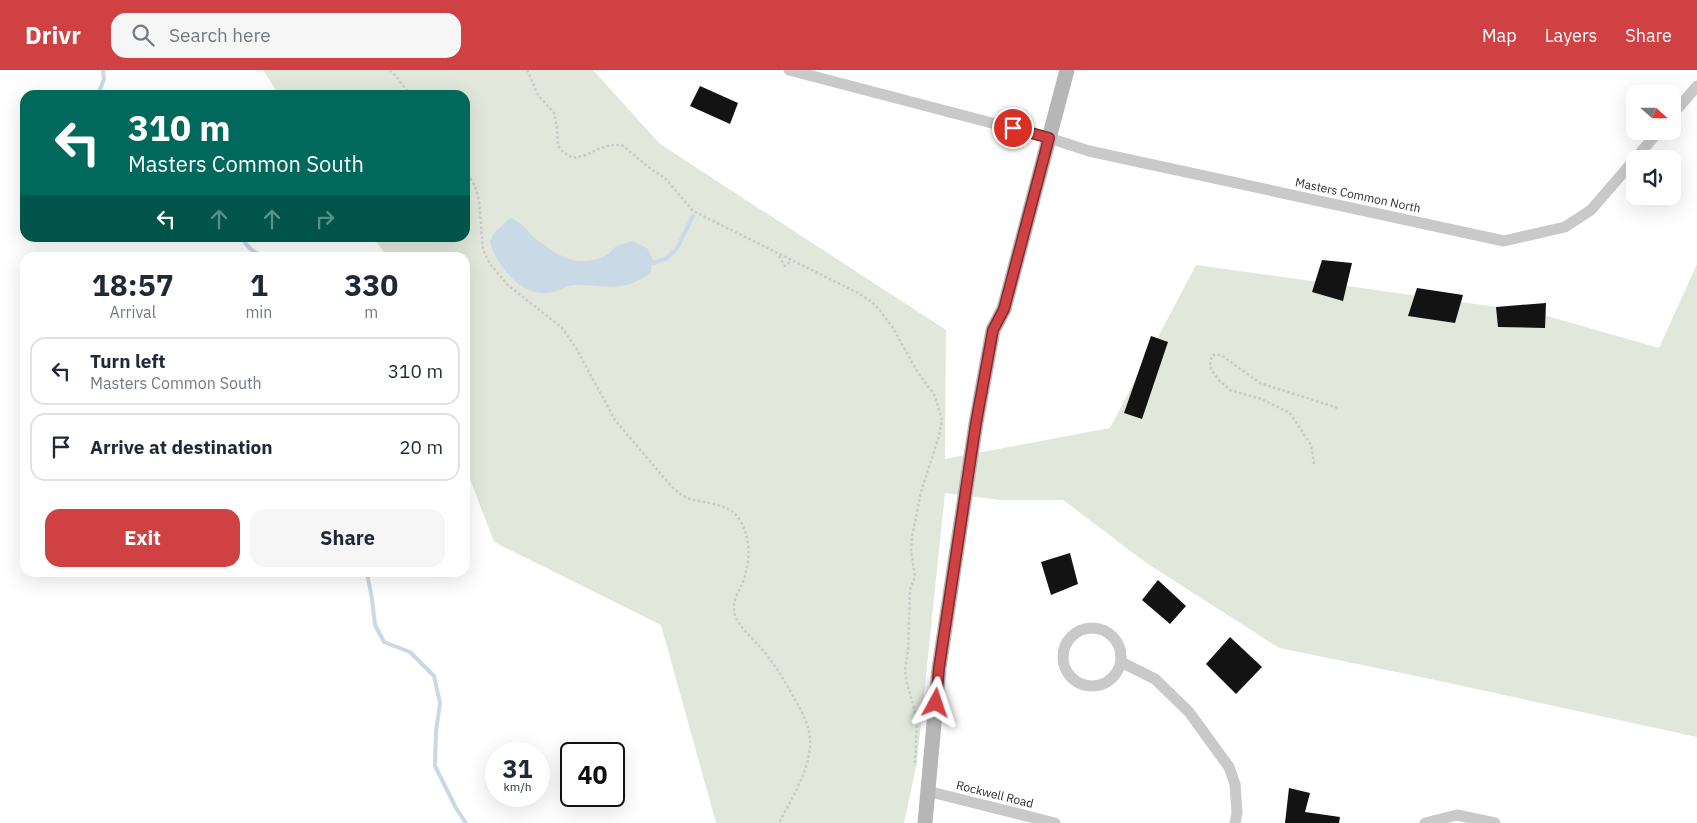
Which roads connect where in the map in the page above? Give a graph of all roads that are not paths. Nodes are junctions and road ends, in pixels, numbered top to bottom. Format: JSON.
{"nodes":[{"id":1,"x":789,"y":70,"type":"edge"},
{"id":2,"x":1067,"y":70,"type":"edge"},
{"id":3,"x":1697,"y":86,"type":"edge"},
{"id":4,"x":1681,"y":105,"type":"edge"},
{"id":5,"x":1049,"y":138,"type":"junction"},
{"id":6,"x":1651,"y":140,"type":"edge"},
{"id":7,"x":1643,"y":150,"type":"edge"},
{"id":8,"x":1626,"y":169,"type":"edge"},
{"id":9,"x":1121,"y":662,"type":"junction"},
{"id":10,"x":927,"y":791,"type":"junction"},
{"id":11,"x":925,"y":823,"type":"edge"},
{"id":12,"x":1056,"y":823,"type":"edge"},
{"id":13,"x":1235,"y":823,"type":"edge"},
{"id":14,"x":1425,"y":823,"type":"edge"},
{"id":15,"x":1496,"y":823,"type":"edge"}],
"edges":[{"from":1,"to":5,"type":"street","name":"Masters Common North"},
{"from":2,"to":5,"type":"street"},
{"from":3,"to":4,"type":"street"},
{"from":5,"to":8,"type":"street","name":"Masters Common North"},
{"from":5,"to":10,"type":"street"},
{"from":6,"to":7,"type":"street","name":"Masters Common North"},
{"from":9,"to":9,"type":"street"},
{"from":9,"to":13,"type":"street"},
{"from":10,"to":11,"type":"street"},
{"from":10,"to":12,"type":"street","name":"Rockwell Road"},
{"from":14,"to":15,"type":"street"}]}
